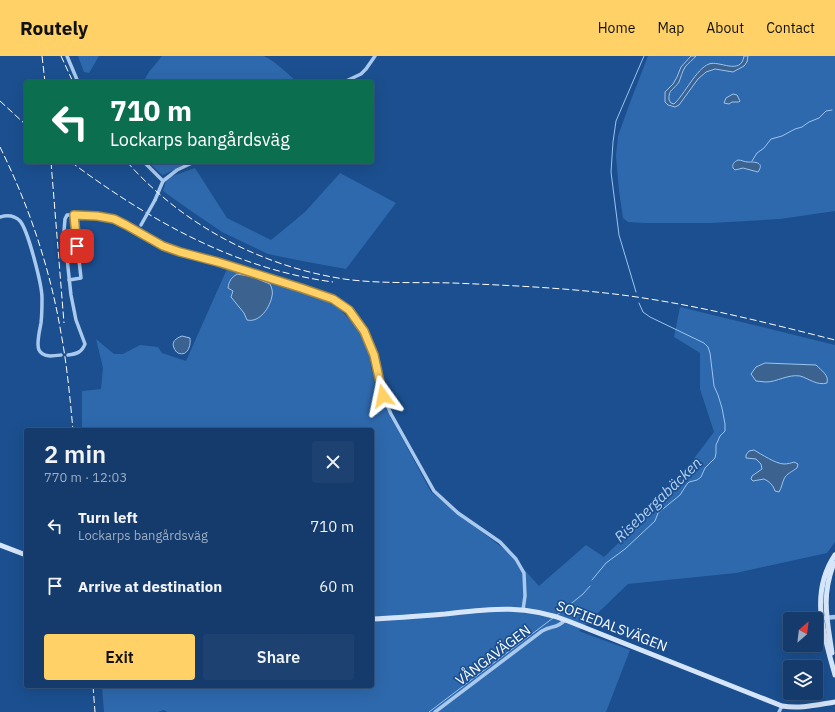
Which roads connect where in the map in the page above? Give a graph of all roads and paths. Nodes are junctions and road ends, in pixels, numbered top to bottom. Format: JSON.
{"nodes":[{"id":1,"x":67,"y":56,"type":"edge"},
{"id":2,"x":375,"y":56,"type":"edge"},
{"id":3,"x":77,"y":80,"type":"edge"},
{"id":4,"x":348,"y":80,"type":"edge"},
{"id":5,"x":146,"y":164,"type":"edge"},
{"id":6,"x":190,"y":164,"type":"edge"},
{"id":7,"x":163,"y":181,"type":"junction"},
{"id":8,"x":74,"y":215,"type":"junction"},
{"id":9,"x":0,"y":216,"type":"edge"},
{"id":10,"x":138,"y":232,"type":"junction"},
{"id":11,"x":69,"y":280,"type":"junction"},
{"id":12,"x":61,"y":355,"type":"dead end"},
{"id":13,"x":68,"y":355,"type":"dead end"},
{"id":14,"x":0,"y":545,"type":"edge"},
{"id":15,"x":24,"y":554,"type":"edge"},
{"id":16,"x":835,"y":554,"type":"edge"},
{"id":17,"x":835,"y":560,"type":"edge"},
{"id":18,"x":523,"y":610,"type":"junction"},
{"id":19,"x":835,"y":617,"type":"edge"},
{"id":20,"x":824,"y":618,"type":"junction"},
{"id":21,"x":374,"y":619,"type":"edge"},
{"id":22,"x":563,"y":619,"type":"junction"},
{"id":23,"x":835,"y":675,"type":"edge"},
{"id":24,"x":835,"y":702,"type":"edge"},
{"id":25,"x":782,"y":706,"type":"junction"},
{"id":26,"x":435,"y":712,"type":"edge"},
{"id":27,"x":779,"y":712,"type":"edge"}],
"edges":[{"from":1,"to":3,"type":"street"},
{"from":2,"to":4,"type":"street"},
{"from":5,"to":7,"type":"street"},
{"from":6,"to":7,"type":"street"},
{"from":7,"to":10,"type":"street","bridge":true},
{"from":8,"to":10,"type":"street"},
{"from":8,"to":11,"type":"street"},
{"from":8,"to":11,"type":"street"},
{"from":9,"to":12,"type":"street"},
{"from":10,"to":18,"type":"street"},
{"from":11,"to":13,"type":"street"},
{"from":14,"to":15,"type":"main road"},
{"from":16,"to":20,"type":"main road"},
{"from":17,"to":20,"type":"main road"},
{"from":18,"to":21,"type":"main road","name":"SOFIEDALSVÄGEN"},
{"from":18,"to":22,"type":"main road","name":"SOFIEDALSVÄGEN"},
{"from":19,"to":20,"type":"street"},
{"from":20,"to":23,"type":"main road"},
{"from":22,"to":25,"type":"main road","name":"SOFIEDALSVÄGEN"},
{"from":22,"to":26,"type":"street","name":"VÅNGAVÄGEN"},
{"from":24,"to":25,"type":"main road","name":"SOFIEDALSVÄGEN"},
{"from":25,"to":27,"type":"street"}]}
